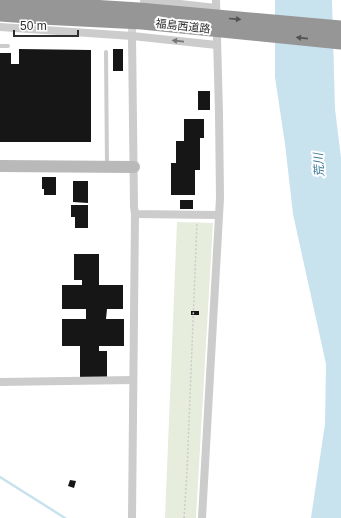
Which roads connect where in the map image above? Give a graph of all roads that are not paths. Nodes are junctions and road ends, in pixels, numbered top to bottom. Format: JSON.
{"nodes":[{"id":1,"x":144,"y":0,"type":"edge"},
{"id":2,"x":0,"y":2,"type":"edge"},
{"id":3,"x":216,"y":4,"type":"edge"},
{"id":4,"x":42,"y":10,"type":"junction"},
{"id":5,"x":0,"y":14,"type":"edge"},
{"id":6,"x":0,"y":27,"type":"edge"},
{"id":7,"x":341,"y":28,"type":"edge"},
{"id":8,"x":132,"y":36,"type":"junction"},
{"id":9,"x":341,"y":42,"type":"edge"},
{"id":10,"x":217,"y":45,"type":"junction"},
{"id":11,"x":0,"y":46,"type":"edge"},
{"id":12,"x":8,"y":46,"type":"dead end"},
{"id":13,"x":106,"y":52,"type":"dead end"},
{"id":14,"x":0,"y":166,"type":"edge"},
{"id":15,"x":107,"y":167,"type":"junction"},
{"id":16,"x":134,"y":167,"type":"junction"},
{"id":17,"x":135,"y":214,"type":"junction"},
{"id":18,"x":218,"y":215,"type":"junction"},
{"id":19,"x":133,"y":380,"type":"junction"},
{"id":20,"x":0,"y":382,"type":"edge"},
{"id":21,"x":132,"y":518,"type":"edge"},
{"id":22,"x":202,"y":518,"type":"edge"}],
"edges":[{"from":1,"to":3,"type":"street"},
{"from":2,"to":4,"type":"highway","name":"福島西道路"},
{"from":3,"to":10,"type":"street"},
{"from":4,"to":5,"type":"highway","name":"福島西道路"},
{"from":4,"to":7,"type":"highway","name":"福島西道路","one_way":true,"bridge":true},
{"from":9,"to":4,"type":"highway","name":"福島西道路","one_way":true,"bridge":true},
{"from":6,"to":8,"type":"street"},
{"from":10,"to":8,"type":"street","one_way":true},
{"from":8,"to":16,"type":"street"},
{"from":10,"to":18,"type":"street"},
{"from":11,"to":12,"type":"lane"},
{"from":13,"to":15,"type":"lane"},
{"from":14,"to":15,"type":"street"},
{"from":15,"to":16,"type":"street"},
{"from":16,"to":17,"type":"street"},
{"from":17,"to":18,"type":"street"},
{"from":17,"to":19,"type":"street"},
{"from":18,"to":22,"type":"street"},
{"from":19,"to":20,"type":"street"},
{"from":19,"to":21,"type":"street"}]}
